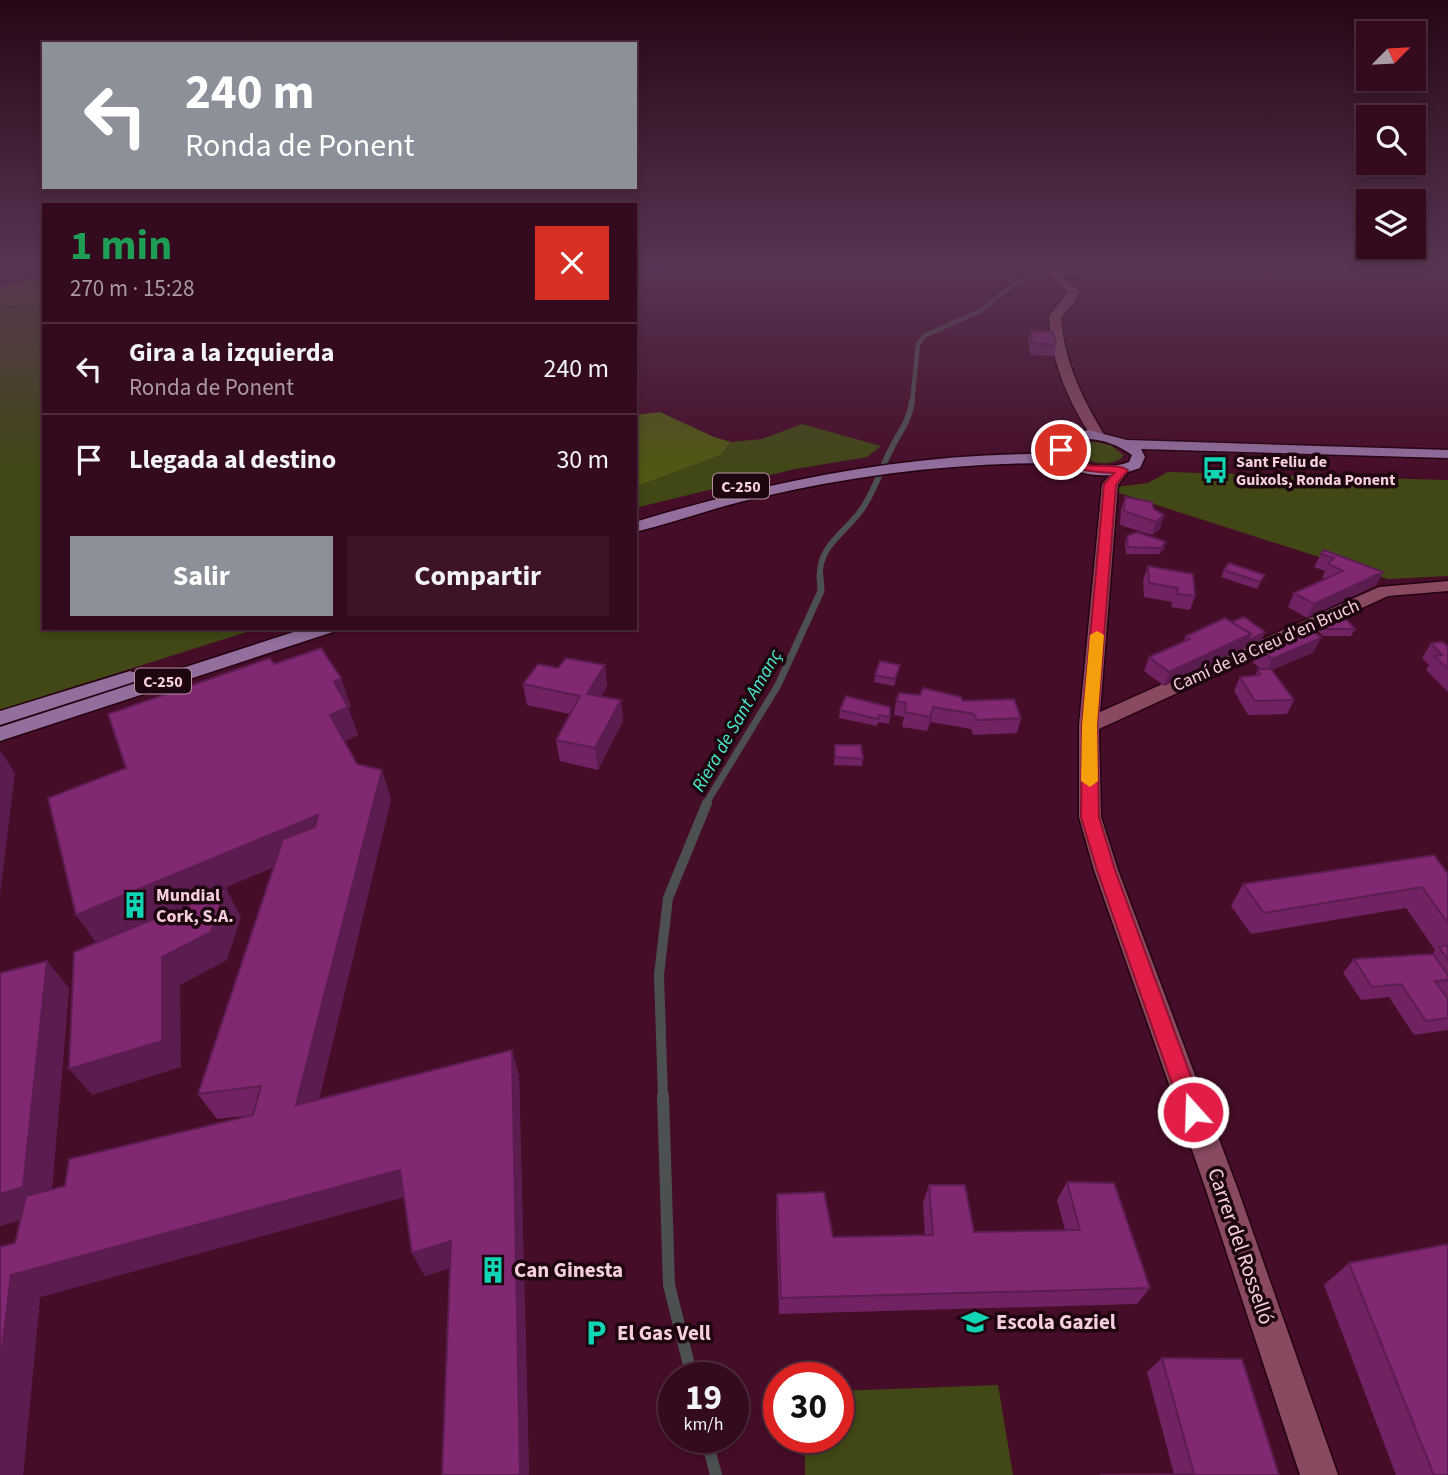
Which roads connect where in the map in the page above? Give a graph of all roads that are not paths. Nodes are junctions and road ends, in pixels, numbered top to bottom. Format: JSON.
{"nodes":[{"id":1,"x":1055,"y":336,"type":"edge"},
{"id":2,"x":1098,"y":436,"type":"junction"},
{"id":3,"x":1126,"y":444,"type":"junction"},
{"id":4,"x":1064,"y":452,"type":"junction"},
{"id":5,"x":1448,"y":454,"type":"edge"},
{"id":6,"x":1138,"y":457,"type":"junction"},
{"id":7,"x":1448,"y":463,"type":"edge"},
{"id":8,"x":845,"y":471,"type":"junction"},
{"id":9,"x":1110,"y":475,"type":"junction"},
{"id":10,"x":637,"y":514,"type":"edge"},
{"id":11,"x":637,"y":526,"type":"edge"},
{"id":12,"x":1448,"y":586,"type":"edge"},
{"id":13,"x":276,"y":630,"type":"edge"},
{"id":14,"x":320,"y":630,"type":"edge"},
{"id":15,"x":0,"y":718,"type":"edge"},
{"id":16,"x":1089,"y":725,"type":"junction"},
{"id":17,"x":0,"y":734,"type":"edge"},
{"id":18,"x":1320,"y":1475,"type":"edge"}],
"edges":[{"from":1,"to":2,"type":"street"},
{"from":2,"to":3,"type":"main road","number":"C-250"},
{"from":2,"to":4,"type":"main road","number":"C-250"},
{"from":3,"to":5,"type":"main road","number":"C-250"},
{"from":3,"to":6,"type":"main road"},
{"from":4,"to":8,"type":"main road","number":"C-250"},
{"from":4,"to":9,"type":"main road","number":"C-250"},
{"from":6,"to":7,"type":"main road"},
{"from":6,"to":9,"type":"main road"},
{"from":8,"to":10,"type":"main road","number":"C-250"},
{"from":8,"to":11,"type":"main road","number":"C-250"},
{"from":9,"to":16,"type":"street","name":"Carrer del Rosselló"},
{"from":12,"to":16,"type":"street","name":"Camí de la Creu d'en Bruch"},
{"from":13,"to":15,"type":"main road","number":"C-250"},
{"from":14,"to":17,"type":"main road","number":"C-250"},
{"from":16,"to":18,"type":"street","name":"Carrer del Rosselló"}]}
